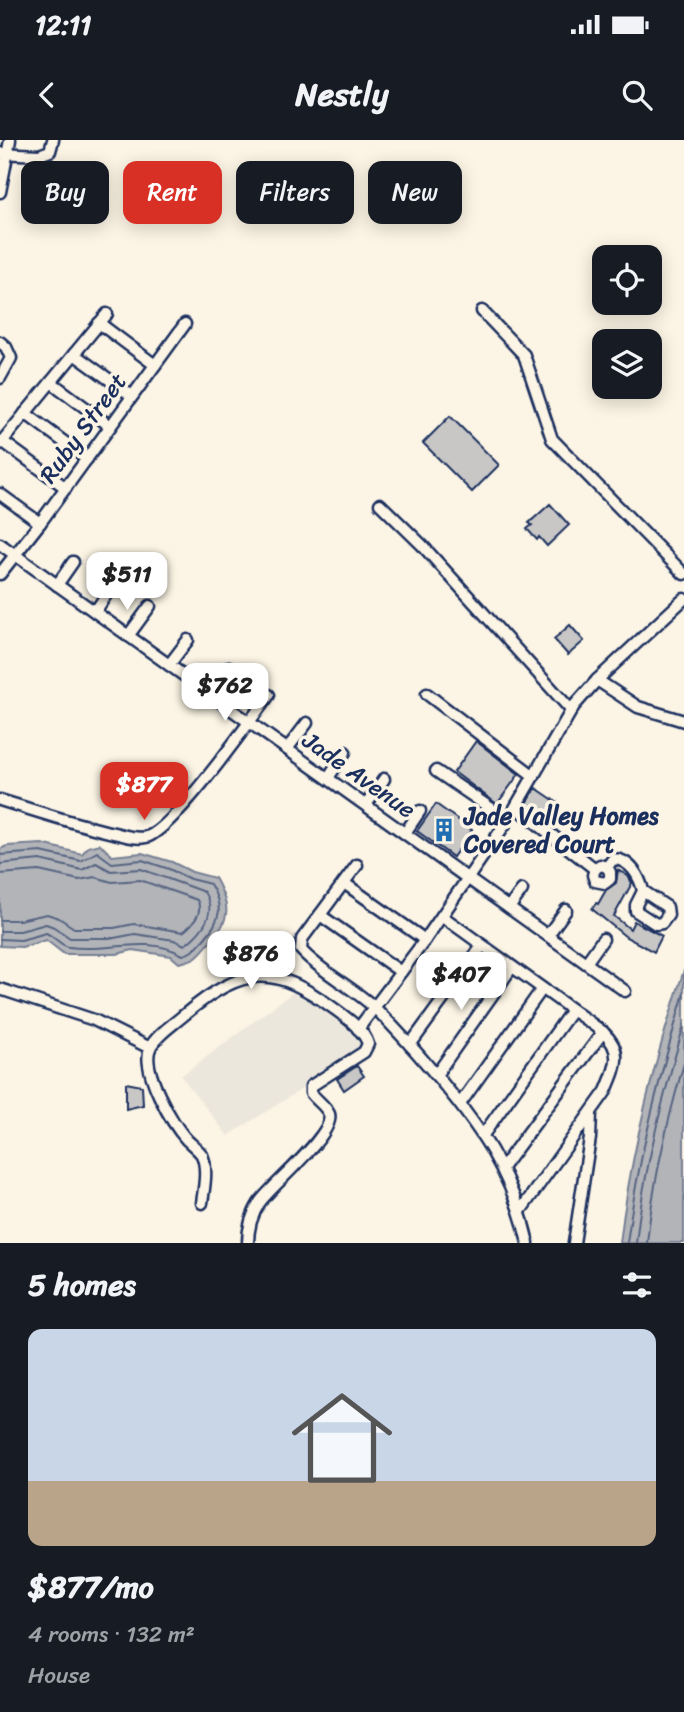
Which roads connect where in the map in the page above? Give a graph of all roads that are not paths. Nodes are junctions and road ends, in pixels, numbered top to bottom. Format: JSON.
{"nodes":[{"id":1,"x":10,"y":140,"type":"edge"},
{"id":2,"x":53,"y":140,"type":"edge"},
{"id":3,"x":4,"y":153,"type":"edge"},
{"id":4,"x":0,"y":192,"type":"edge"},
{"id":5,"x":482,"y":311,"type":"dead end"},
{"id":6,"x":107,"y":314,"type":"dead end"},
{"id":7,"x":99,"y":323,"type":"junction"},
{"id":8,"x":185,"y":324,"type":"dead end"},
{"id":9,"x":0,"y":342,"type":"edge"},
{"id":10,"x":74,"y":354,"type":"junction"},
{"id":11,"x":155,"y":365,"type":"junction"},
{"id":12,"x":0,"y":378,"type":"edge"},
{"id":13,"x":51,"y":382,"type":"junction"},
{"id":14,"x":132,"y":396,"type":"junction"},
{"id":15,"x":25,"y":413,"type":"junction"},
{"id":16,"x":110,"y":426,"type":"junction"},
{"id":17,"x":1,"y":442,"type":"edge"},
{"id":18,"x":87,"y":459,"type":"junction"},
{"id":19,"x":66,"y":488,"type":"junction"},
{"id":20,"x":0,"y":494,"type":"edge"},
{"id":21,"x":380,"y":504,"type":"dead end"},
{"id":22,"x":40,"y":523,"type":"junction"},
{"id":23,"x":0,"y":544,"type":"edge"},
{"id":24,"x":15,"y":555,"type":"junction"},
{"id":25,"x":73,"y":562,"type":"dead end"},
{"id":26,"x":0,"y":574,"type":"edge"},
{"id":27,"x":684,"y":574,"type":"edge"},
{"id":28,"x":57,"y":585,"type":"junction"},
{"id":29,"x":112,"y":586,"type":"dead end"},
{"id":30,"x":684,"y":599,"type":"edge"},
{"id":31,"x":150,"y":607,"type":"dead end"},
{"id":32,"x":95,"y":612,"type":"junction"},
{"id":33,"x":128,"y":636,"type":"junction"},
{"id":34,"x":188,"y":640,"type":"dead end"},
{"id":35,"x":169,"y":665,"type":"junction"},
{"id":36,"x":229,"y":667,"type":"dead end"},
{"id":37,"x":597,"y":680,"type":"junction"},
{"id":38,"x":209,"y":693,"type":"junction"},
{"id":39,"x":427,"y":694,"type":"dead end"},
{"id":40,"x":269,"y":695,"type":"dead end"},
{"id":41,"x":571,"y":710,"type":"junction"},
{"id":42,"x":684,"y":721,"type":"edge"},
{"id":43,"x":249,"y":722,"type":"junction"},
{"id":44,"x":307,"y":723,"type":"dead end"},
{"id":45,"x":287,"y":749,"type":"junction"},
{"id":46,"x":345,"y":752,"type":"dead end"},
{"id":47,"x":436,"y":771,"type":"dead end"},
{"id":48,"x":534,"y":776,"type":"junction"},
{"id":49,"x":328,"y":778,"type":"junction"},
{"id":50,"x":384,"y":779,"type":"dead end"},
{"id":51,"x":0,"y":800,"type":"edge"},
{"id":52,"x":366,"y":805,"type":"junction"},
{"id":53,"x":516,"y":807,"type":"junction"},
{"id":54,"x":420,"y":811,"type":"dead end"},
{"id":55,"x":508,"y":820,"type":"junction"},
{"id":56,"x":405,"y":833,"type":"junction"},
{"id":57,"x":357,"y":865,"type":"dead end"},
{"id":58,"x":607,"y":867,"type":"junction"},
{"id":59,"x":595,"y":869,"type":"junction"},
{"id":60,"x":467,"y":877,"type":"junction"},
{"id":61,"x":344,"y":883,"type":"junction"},
{"id":62,"x":522,"y":890,"type":"dead end"},
{"id":63,"x":643,"y":891,"type":"dead end"},
{"id":64,"x":509,"y":908,"type":"junction"},
{"id":65,"x":566,"y":910,"type":"dead end"},
{"id":66,"x":320,"y":915,"type":"junction"},
{"id":67,"x":442,"y":916,"type":"junction"},
{"id":68,"x":548,"y":935,"type":"junction"},
{"id":69,"x":603,"y":939,"type":"dead end"},
{"id":70,"x":425,"y":940,"type":"junction"},
{"id":71,"x":482,"y":946,"type":"junction"},
{"id":72,"x":586,"y":963,"type":"junction"},
{"id":73,"x":512,"y":967,"type":"junction"},
{"id":74,"x":401,"y":972,"type":"junction"},
{"id":75,"x":0,"y":989,"type":"edge"},
{"id":76,"x":542,"y":989,"type":"junction"},
{"id":77,"x":625,"y":991,"type":"dead end"},
{"id":78,"x":375,"y":1008,"type":"junction"},
{"id":79,"x":572,"y":1010,"type":"junction"},
{"id":80,"x":358,"y":1029,"type":"junction"},
{"id":81,"x":603,"y":1032,"type":"junction"},
{"id":82,"x":410,"y":1045,"type":"junction"},
{"id":83,"x":150,"y":1048,"type":"junction"},
{"id":84,"x":436,"y":1075,"type":"junction"},
{"id":85,"x":460,"y":1104,"type":"junction"},
{"id":86,"x":591,"y":1113,"type":"junction"},
{"id":87,"x":483,"y":1135,"type":"junction"},
{"id":88,"x":502,"y":1168,"type":"junction"},
{"id":89,"x":202,"y":1203,"type":"dead end"},
{"id":90,"x":520,"y":1210,"type":"junction"},
{"id":91,"x":247,"y":1243,"type":"edge"},
{"id":92,"x":528,"y":1243,"type":"edge"},
{"id":93,"x":574,"y":1243,"type":"edge"}],
"edges":[{"from":1,"to":3,"type":"street"},
{"from":2,"to":3,"type":"street"},
{"from":3,"to":4,"type":"street"},
{"from":5,"to":27,"type":"street"},
{"from":6,"to":7,"type":"street"},
{"from":7,"to":10,"type":"street"},
{"from":7,"to":11,"type":"street"},
{"from":8,"to":11,"type":"street","name":"Ruby Street"},
{"from":9,"to":12,"type":"street"},
{"from":10,"to":13,"type":"street"},
{"from":10,"to":14,"type":"street"},
{"from":11,"to":14,"type":"street","name":"Ruby Street"},
{"from":13,"to":15,"type":"street"},
{"from":13,"to":16,"type":"street"},
{"from":14,"to":16,"type":"street","name":"Ruby Street"},
{"from":15,"to":17,"type":"street"},
{"from":15,"to":18,"type":"street"},
{"from":16,"to":18,"type":"street","name":"Ruby Street"},
{"from":17,"to":19,"type":"street"},
{"from":18,"to":19,"type":"street","name":"Ruby Street"},
{"from":19,"to":22,"type":"street","name":"Ruby Street"},
{"from":20,"to":22,"type":"street"},
{"from":21,"to":41,"type":"street"},
{"from":22,"to":24,"type":"street","name":"Ruby Street"},
{"from":23,"to":24,"type":"street","name":"Jade Avenue"},
{"from":24,"to":26,"type":"street","name":"Ruby Street"},
{"from":24,"to":28,"type":"street","name":"Jade Avenue"},
{"from":25,"to":28,"type":"street"},
{"from":28,"to":32,"type":"street","name":"Jade Avenue"},
{"from":29,"to":32,"type":"street"},
{"from":30,"to":37,"type":"street"},
{"from":31,"to":33,"type":"street"},
{"from":32,"to":33,"type":"street","name":"Jade Avenue"},
{"from":33,"to":35,"type":"street","name":"Jade Avenue"},
{"from":34,"to":35,"type":"street"},
{"from":35,"to":38,"type":"street","name":"Jade Avenue"},
{"from":36,"to":38,"type":"street"},
{"from":37,"to":41,"type":"street"},
{"from":37,"to":42,"type":"street"},
{"from":38,"to":43,"type":"street","name":"Jade Avenue"},
{"from":39,"to":48,"type":"street"},
{"from":40,"to":43,"type":"street"},
{"from":41,"to":48,"type":"street"},
{"from":43,"to":45,"type":"street","name":"Jade Avenue"},
{"from":43,"to":51,"type":"street"},
{"from":44,"to":45,"type":"street"},
{"from":45,"to":49,"type":"street","name":"Jade Avenue"},
{"from":46,"to":49,"type":"street"},
{"from":47,"to":55,"type":"street"},
{"from":48,"to":53,"type":"street"},
{"from":49,"to":52,"type":"street","name":"Jade Avenue"},
{"from":50,"to":52,"type":"street"},
{"from":52,"to":56,"type":"street","name":"Jade Avenue"},
{"from":53,"to":55,"type":"street"},
{"from":53,"to":59,"type":"street"},
{"from":54,"to":56,"type":"street"},
{"from":55,"to":60,"type":"street"},
{"from":56,"to":60,"type":"street","name":"Jade Avenue"},
{"from":57,"to":61,"type":"street"},
{"from":58,"to":59,"type":"street"},
{"from":58,"to":59,"type":"street"},
{"from":58,"to":63,"type":"street"},
{"from":60,"to":64,"type":"street","name":"Jade Avenue"},
{"from":60,"to":67,"type":"street"},
{"from":61,"to":66,"type":"street"},
{"from":61,"to":70,"type":"street"},
{"from":62,"to":64,"type":"street"},
{"from":64,"to":68,"type":"street","name":"Jade Avenue"},
{"from":65,"to":68,"type":"street"},
{"from":66,"to":74,"type":"street"},
{"from":66,"to":78,"type":"street"},
{"from":67,"to":70,"type":"street"},
{"from":67,"to":71,"type":"street"},
{"from":68,"to":72,"type":"street","name":"Jade Avenue"},
{"from":69,"to":72,"type":"street"},
{"from":70,"to":74,"type":"street"},
{"from":71,"to":73,"type":"street"},
{"from":71,"to":82,"type":"street"},
{"from":72,"to":77,"type":"street","name":"Jade Avenue"},
{"from":73,"to":76,"type":"street"},
{"from":73,"to":84,"type":"street"},
{"from":74,"to":78,"type":"street"},
{"from":75,"to":83,"type":"street"},
{"from":76,"to":79,"type":"street"},
{"from":76,"to":85,"type":"street"},
{"from":78,"to":80,"type":"street"},
{"from":78,"to":82,"type":"street"},
{"from":79,"to":81,"type":"street"},
{"from":79,"to":87,"type":"street"},
{"from":80,"to":83,"type":"street"},
{"from":80,"to":91,"type":"street"},
{"from":81,"to":86,"type":"street"},
{"from":81,"to":88,"type":"street"},
{"from":82,"to":84,"type":"street"},
{"from":83,"to":89,"type":"street"},
{"from":84,"to":85,"type":"street"},
{"from":85,"to":87,"type":"street"},
{"from":86,"to":90,"type":"street"},
{"from":86,"to":93,"type":"street"},
{"from":87,"to":88,"type":"street"},
{"from":88,"to":90,"type":"street"},
{"from":90,"to":92,"type":"street"}]}
